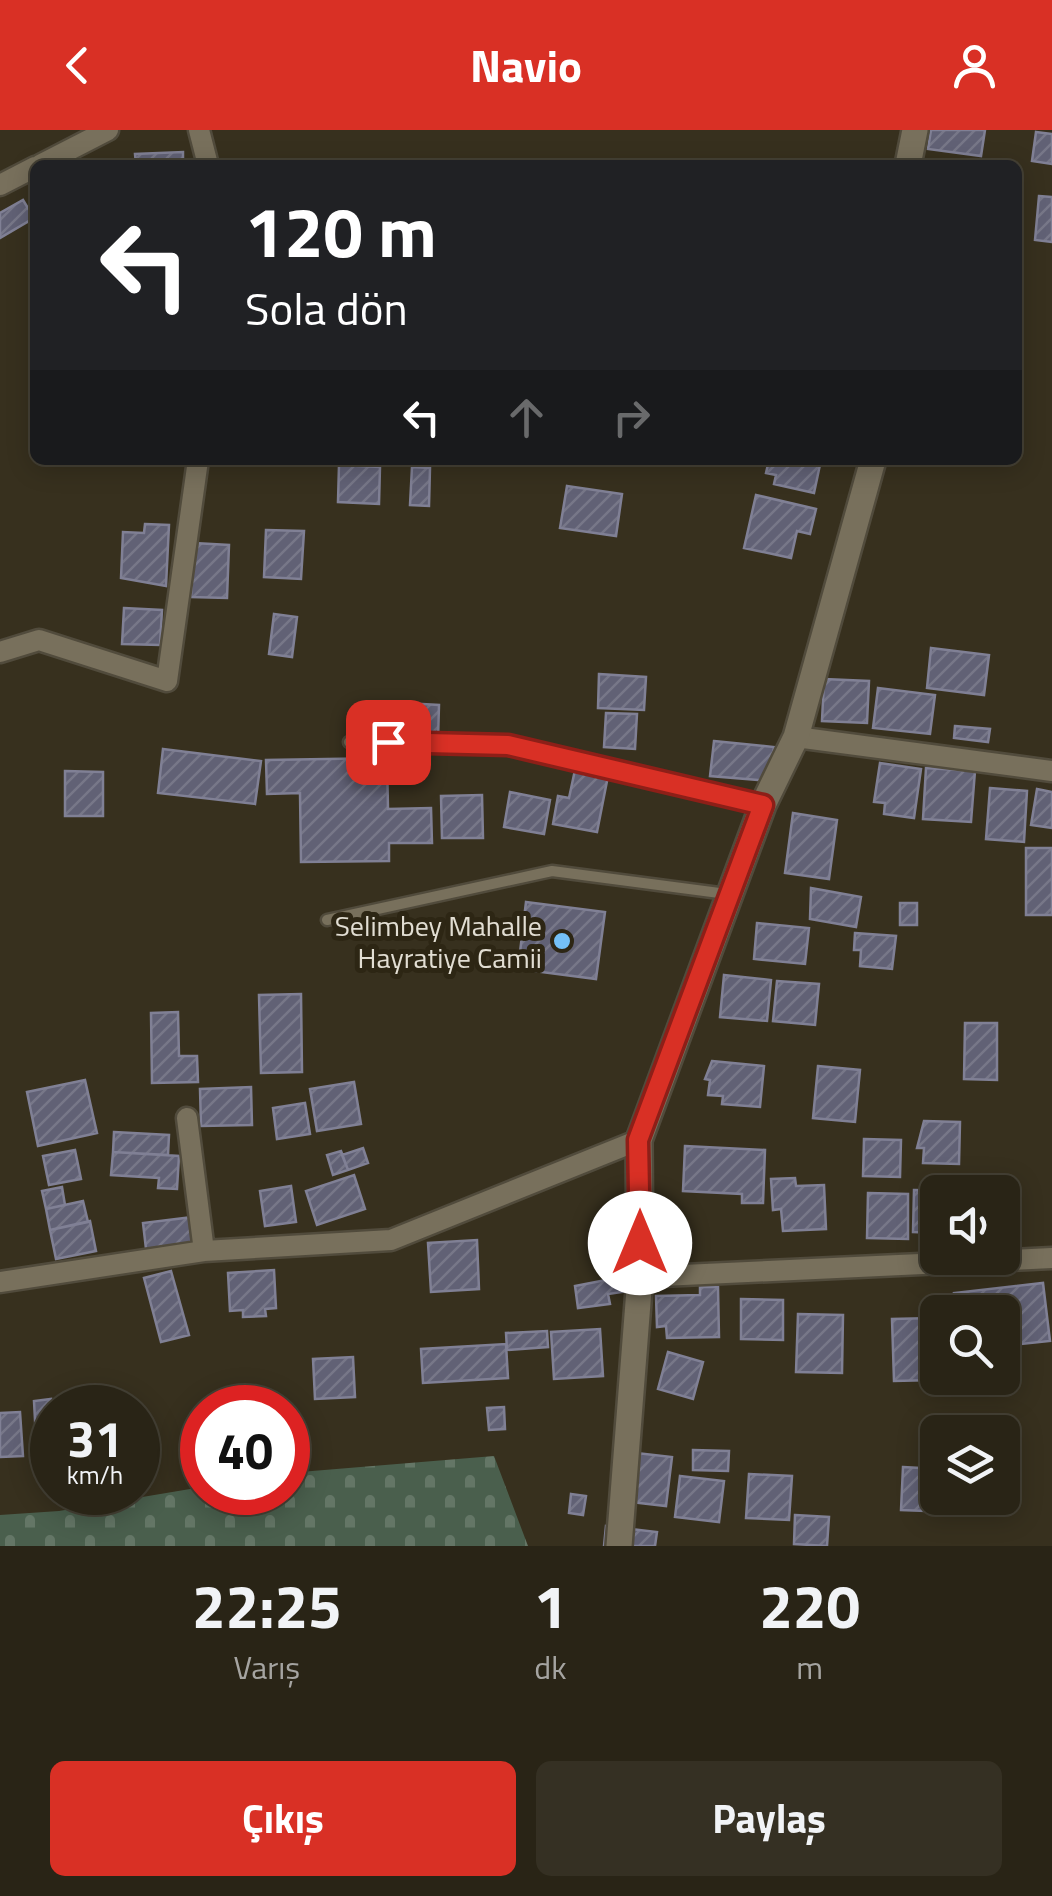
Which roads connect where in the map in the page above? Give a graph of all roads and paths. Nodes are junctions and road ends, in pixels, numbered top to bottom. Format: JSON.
{"nodes":[{"id":1,"x":108,"y":130,"type":"edge"},
{"id":2,"x":199,"y":130,"type":"edge"},
{"id":3,"x":915,"y":130,"type":"edge"},
{"id":4,"x":49,"y":160,"type":"edge"},
{"id":5,"x":207,"y":160,"type":"edge"},
{"id":6,"x":909,"y":160,"type":"edge"},
{"id":7,"x":30,"y":170,"type":"edge"},
{"id":8,"x":0,"y":186,"type":"edge"},
{"id":9,"x":197,"y":465,"type":"edge"},
{"id":10,"x":872,"y":465,"type":"edge"},
{"id":11,"x":0,"y":652,"type":"edge"},
{"id":12,"x":796,"y":737,"type":"junction"},
{"id":13,"x":348,"y":742,"type":"dead end"},
{"id":14,"x":1052,"y":771,"type":"edge"},
{"id":15,"x":763,"y":805,"type":"junction"},
{"id":16,"x":733,"y":895,"type":"junction"},
{"id":17,"x":327,"y":920,"type":"dead end"},
{"id":18,"x":187,"y":1118,"type":"dead end"},
{"id":19,"x":638,"y":1140,"type":"junction"},
{"id":20,"x":204,"y":1250,"type":"junction"},
{"id":21,"x":1052,"y":1258,"type":"edge"},
{"id":22,"x":640,"y":1277,"type":"junction"},
{"id":23,"x":0,"y":1282,"type":"edge"},
{"id":24,"x":619,"y":1546,"type":"edge"}],
"edges":[{"from":1,"to":4,"type":"street"},
{"from":2,"to":5,"type":"street"},
{"from":3,"to":6,"type":"street"},
{"from":7,"to":8,"type":"street"},
{"from":9,"to":11,"type":"street"},
{"from":10,"to":12,"type":"street"},
{"from":12,"to":14,"type":"street"},
{"from":12,"to":15,"type":"street"},
{"from":13,"to":15,"type":"lane"},
{"from":15,"to":16,"type":"street"},
{"from":16,"to":17,"type":"lane"},
{"from":16,"to":19,"type":"street"},
{"from":18,"to":20,"type":"street"},
{"from":19,"to":20,"type":"street"},
{"from":19,"to":22,"type":"street"},
{"from":20,"to":23,"type":"street"},
{"from":21,"to":22,"type":"street"},
{"from":22,"to":24,"type":"street"}]}
